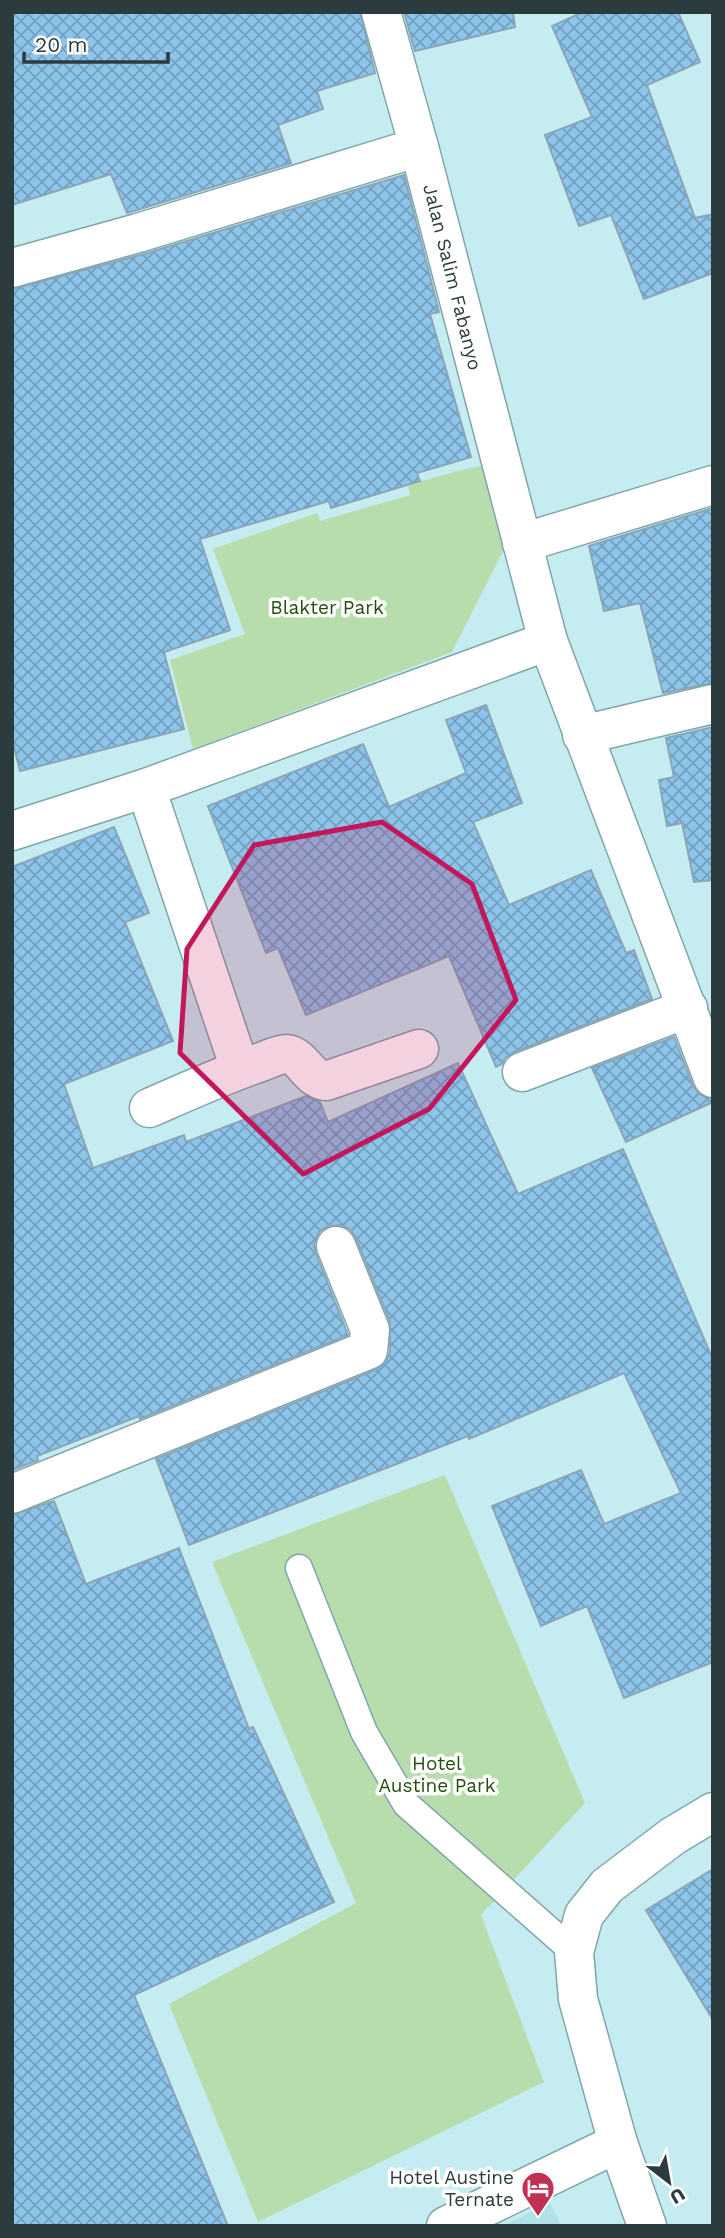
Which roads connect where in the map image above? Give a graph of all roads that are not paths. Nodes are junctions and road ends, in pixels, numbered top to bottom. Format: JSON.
{"nodes":[{"id":1,"x":381,"y":12,"type":"edge"},
{"id":2,"x":419,"y":147,"type":"junction"},
{"id":3,"x":12,"y":268,"type":"edge"},
{"id":4,"x":713,"y":485,"type":"edge"},
{"id":5,"x":522,"y":543,"type":"junction"},
{"id":6,"x":548,"y":641,"type":"junction"},
{"id":7,"x":713,"y":704,"type":"edge"},
{"id":8,"x":582,"y":735,"type":"junction"},
{"id":9,"x":146,"y":788,"type":"junction"},
{"id":10,"x":12,"y":831,"type":"edge"},
{"id":11,"x":688,"y":1008,"type":"junction"},
{"id":12,"x":419,"y":1049,"type":"dead end"},
{"id":13,"x":240,"y":1069,"type":"junction"},
{"id":14,"x":522,"y":1072,"type":"dead end"},
{"id":15,"x":713,"y":1078,"type":"edge"},
{"id":16,"x":149,"y":1108,"type":"dead end"},
{"id":17,"x":336,"y":1246,"type":"dead end"},
{"id":18,"x":12,"y":1494,"type":"edge"},
{"id":19,"x":299,"y":1568,"type":"dead end"},
{"id":20,"x":713,"y":1812,"type":"edge"},
{"id":21,"x":574,"y":1952,"type":"junction"},
{"id":22,"x":618,"y":2143,"type":"junction"},
{"id":23,"x":446,"y":2226,"type":"edge"},
{"id":24,"x":647,"y":2226,"type":"edge"}],
"edges":[{"from":1,"to":2,"type":"street","name":"Jalan Salim Fabanyo"},
{"from":2,"to":3,"type":"street"},
{"from":2,"to":5,"type":"street","name":"Jalan Salim Fabanyo"},
{"from":4,"to":5,"type":"street"},
{"from":5,"to":6,"type":"street","name":"Jalan Salim Fabanyo"},
{"from":6,"to":8,"type":"street","name":"Jalan Salim Fabanyo"},
{"from":6,"to":9,"type":"street"},
{"from":7,"to":8,"type":"street"},
{"from":8,"to":11,"type":"street","name":"Jalan Salim Fabanyo"},
{"from":9,"to":10,"type":"street"},
{"from":9,"to":13,"type":"street"},
{"from":11,"to":14,"type":"street"},
{"from":11,"to":15,"type":"street","name":"Jalan Salim Fabanyo"},
{"from":12,"to":13,"type":"street"},
{"from":13,"to":16,"type":"street"},
{"from":17,"to":18,"type":"street"},
{"from":19,"to":21,"type":"lane"},
{"from":20,"to":21,"type":"street"},
{"from":21,"to":22,"type":"street"},
{"from":22,"to":23,"type":"street"},
{"from":22,"to":24,"type":"street"}]}
